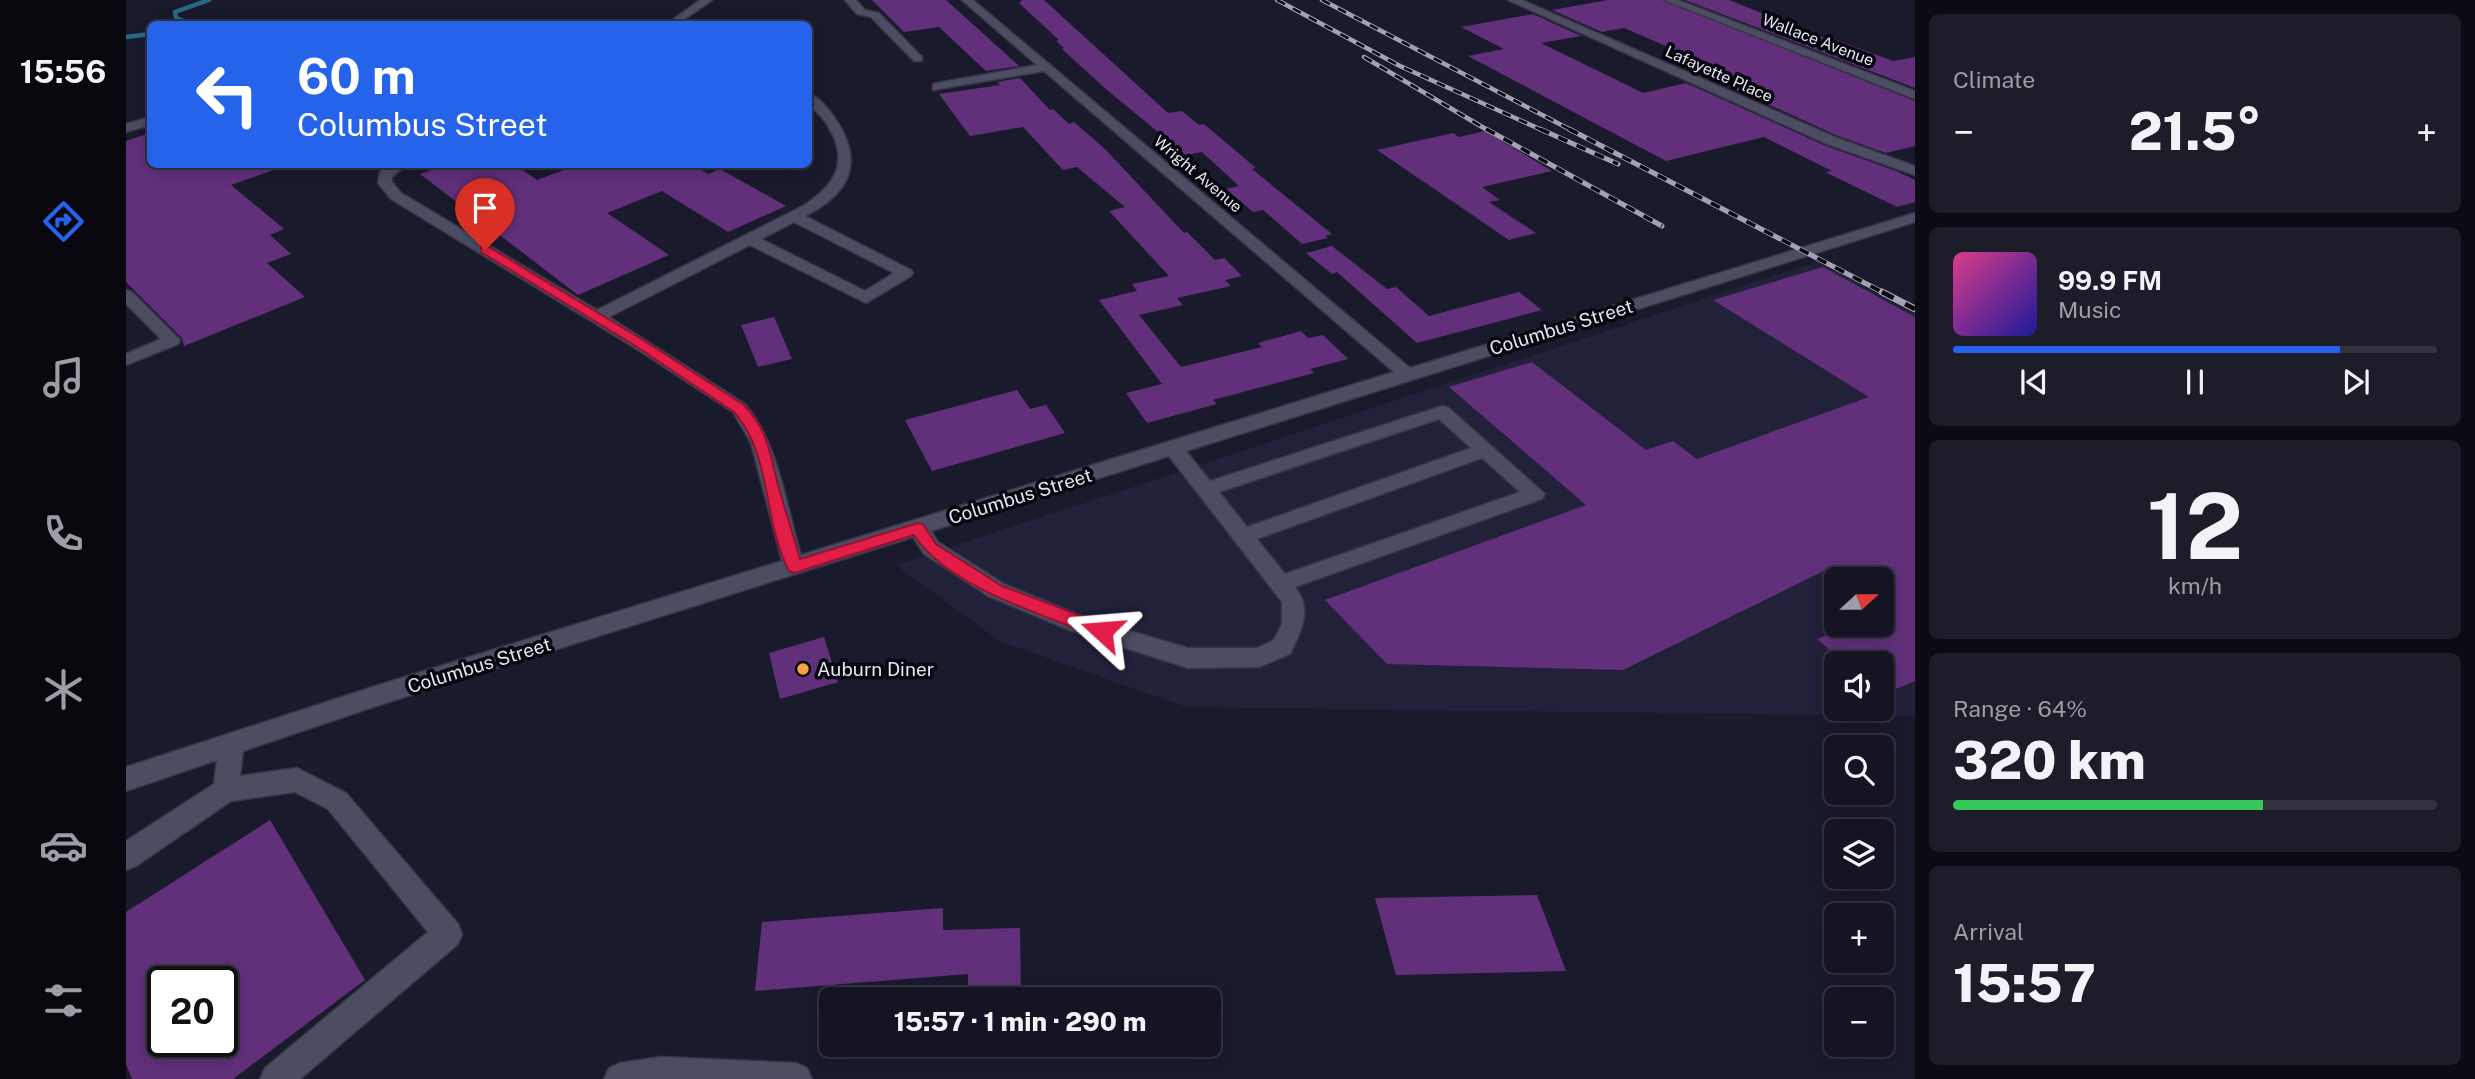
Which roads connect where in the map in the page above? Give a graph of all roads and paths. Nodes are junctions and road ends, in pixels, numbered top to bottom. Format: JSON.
{"nodes":[{"id":1,"x":707,"y":0,"type":"edge"},
{"id":2,"x":850,"y":0,"type":"edge"},
{"id":3,"x":967,"y":0,"type":"edge"},
{"id":4,"x":1513,"y":0,"type":"edge"},
{"id":5,"x":1670,"y":0,"type":"edge"},
{"id":6,"x":676,"y":21,"type":"edge"},
{"id":7,"x":918,"y":59,"type":"dead end"},
{"id":8,"x":1046,"y":67,"type":"junction"},
{"id":9,"x":937,"y":87,"type":"dead end"},
{"id":10,"x":1915,"y":95,"type":"edge"},
{"id":11,"x":812,"y":101,"type":"edge"},
{"id":12,"x":147,"y":122,"type":"edge"},
{"id":13,"x":126,"y":128,"type":"edge"},
{"id":14,"x":395,"y":168,"type":"edge"},
{"id":15,"x":1915,"y":171,"type":"edge"},
{"id":16,"x":793,"y":216,"type":"junction"},
{"id":17,"x":1915,"y":217,"type":"edge"},
{"id":18,"x":750,"y":239,"type":"junction"},
{"id":19,"x":126,"y":295,"type":"edge"},
{"id":20,"x":597,"y":317,"type":"junction"},
{"id":21,"x":126,"y":360,"type":"edge"},
{"id":22,"x":1407,"y":374,"type":"junction"},
{"id":23,"x":1173,"y":448,"type":"junction"},
{"id":24,"x":1485,"y":450,"type":"junction"},
{"id":25,"x":1206,"y":489,"type":"junction"},
{"id":26,"x":918,"y":528,"type":"junction"},
{"id":27,"x":1243,"y":536,"type":"junction"},
{"id":28,"x":794,"y":567,"type":"junction"},
{"id":29,"x":1280,"y":584,"type":"junction"},
{"id":30,"x":231,"y":745,"type":"junction"},
{"id":31,"x":126,"y":779,"type":"edge"},
{"id":32,"x":226,"y":790,"type":"junction"},
{"id":33,"x":126,"y":857,"type":"edge"},
{"id":34,"x":276,"y":1079,"type":"edge"},
{"id":35,"x":620,"y":1079,"type":"edge"},
{"id":36,"x":796,"y":1079,"type":"edge"}],
"edges":[{"from":1,"to":6,"type":"street"},
{"from":2,"to":7,"type":"street"},
{"from":3,"to":8,"type":"street","name":"Wright Avenue"},
{"from":4,"to":15,"type":"street","name":"Lafayette Place"},
{"from":5,"to":10,"type":"street","name":"Wallace Avenue"},
{"from":8,"to":9,"type":"street"},
{"from":8,"to":22,"type":"street","name":"Wright Avenue"},
{"from":11,"to":16,"type":"street"},
{"from":12,"to":13,"type":"street"},
{"from":14,"to":20,"type":"street"},
{"from":16,"to":18,"type":"street"},
{"from":16,"to":18,"type":"street"},
{"from":17,"to":22,"type":"street","name":"Columbus Street"},
{"from":18,"to":20,"type":"street"},
{"from":19,"to":21,"type":"street"},
{"from":20,"to":28,"type":"street"},
{"from":22,"to":23,"type":"street","name":"Columbus Street"},
{"from":23,"to":25,"type":"street"},
{"from":23,"to":26,"type":"street","name":"Columbus Street"},
{"from":24,"to":25,"type":"street"},
{"from":24,"to":27,"type":"street"},
{"from":24,"to":29,"type":"street"},
{"from":25,"to":27,"type":"street"},
{"from":26,"to":28,"type":"street","name":"Columbus Street"},
{"from":26,"to":29,"type":"street"},
{"from":27,"to":29,"type":"street"},
{"from":28,"to":30,"type":"street","name":"Columbus Street"},
{"from":30,"to":31,"type":"street","name":"Columbus Street"},
{"from":30,"to":32,"type":"street"},
{"from":32,"to":33,"type":"street"},
{"from":32,"to":34,"type":"street"},
{"from":35,"to":36,"type":"street"}]}
